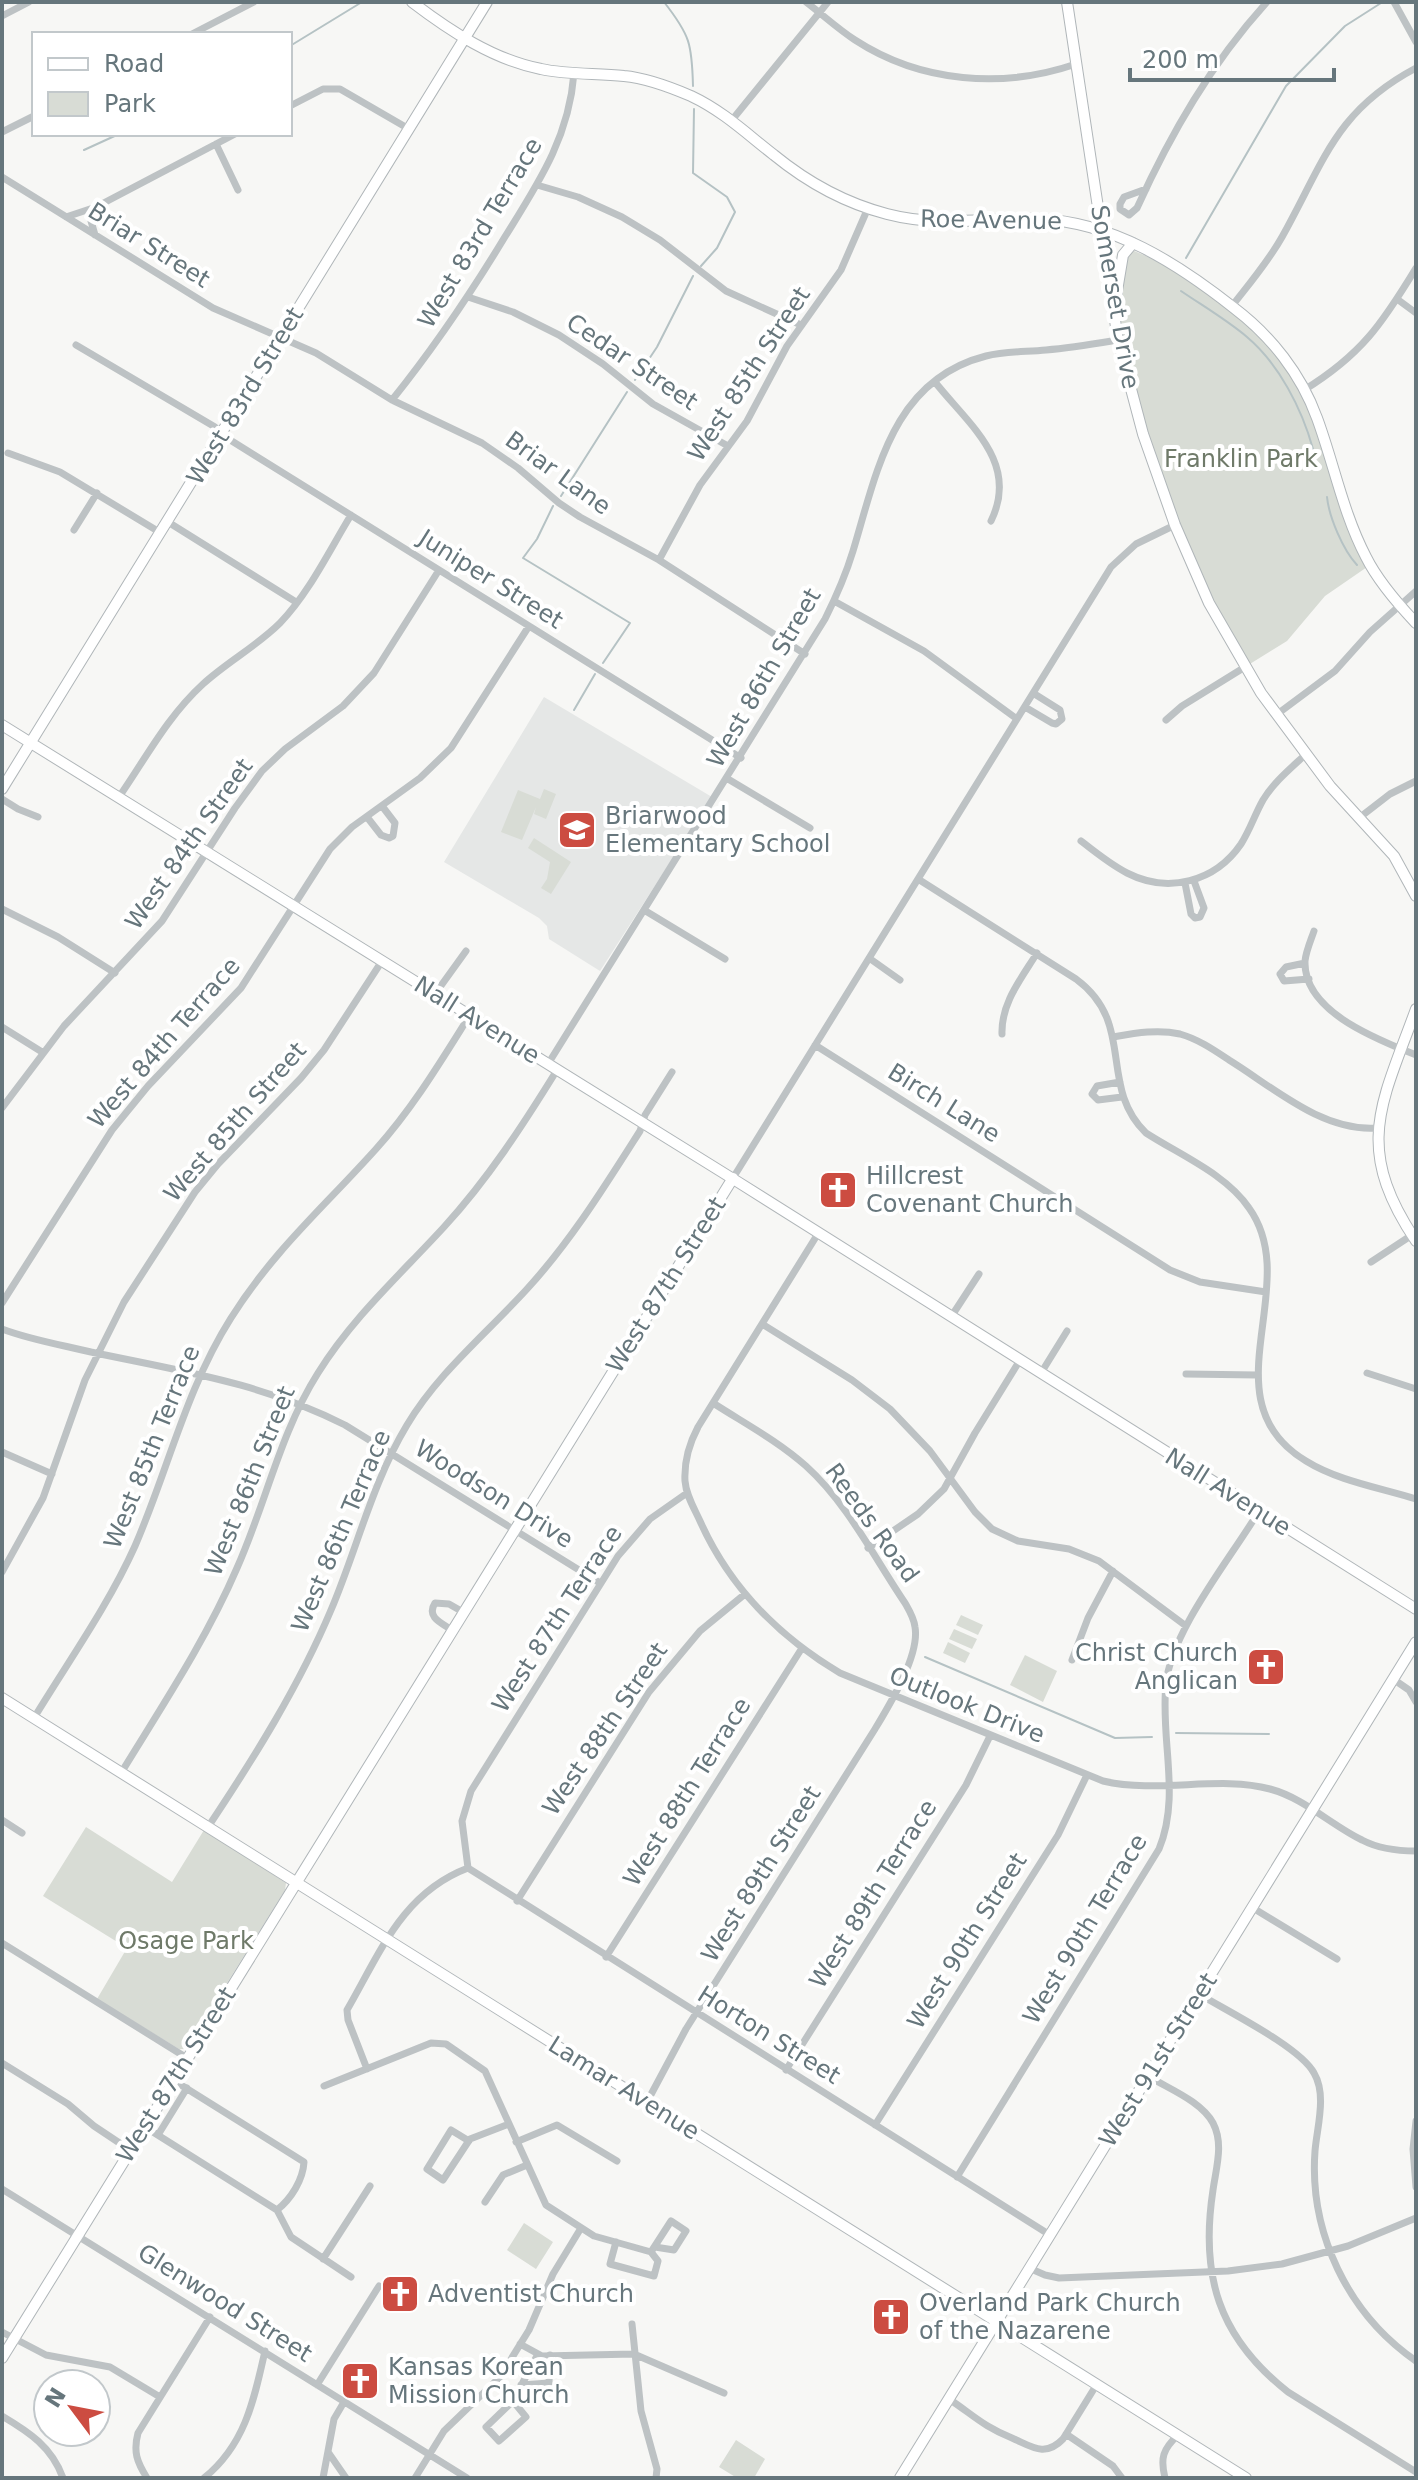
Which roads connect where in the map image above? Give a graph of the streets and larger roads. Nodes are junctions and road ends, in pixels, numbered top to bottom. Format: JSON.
{"nodes":[{"id":1,"x":29,"y":2,"type":"edge"},
{"id":2,"x":254,"y":2,"type":"edge"},
{"id":3,"x":412,"y":2,"type":"edge"},
{"id":4,"x":487,"y":2,"type":"edge"},
{"id":5,"x":806,"y":2,"type":"edge"},
{"id":6,"x":828,"y":2,"type":"edge"},
{"id":7,"x":1067,"y":2,"type":"edge"},
{"id":8,"x":1267,"y":2,"type":"edge"},
{"id":9,"x":1394,"y":2,"type":"edge"},
{"id":10,"x":819,"y":13,"type":"junction"},
{"id":11,"x":2,"y":16,"type":"edge"},
{"id":12,"x":196,"y":32,"type":"edge"},
{"id":13,"x":466,"y":37,"type":"junction"},
{"id":14,"x":1416,"y":42,"type":"edge"},
{"id":15,"x":1076,"y":64,"type":"junction"},
{"id":16,"x":1416,"y":68,"type":"edge"},
{"id":17,"x":574,"y":73,"type":"junction"},
{"id":18,"x":292,"y":105,"type":"edge"},
{"id":19,"x":32,"y":117,"type":"edge"},
{"id":20,"x":732,"y":120,"type":"junction"},
{"id":21,"x":409,"y":129,"type":"junction"},
{"id":22,"x":2,"y":132,"type":"edge"},
{"id":23,"x":231,"y":136,"type":"edge"},
{"id":24,"x":216,"y":144,"type":"junction"},
{"id":25,"x":2,"y":177,"type":"edge"},
{"id":26,"x":537,"y":185,"type":"junction"},
{"id":27,"x":1146,"y":189,"type":"dead end"},
{"id":28,"x":238,"y":190,"type":"dead end"},
{"id":29,"x":96,"y":207,"type":"junction"},
{"id":30,"x":868,"y":208,"type":"junction"},
{"id":31,"x":66,"y":217,"type":"junction"},
{"id":32,"x":1103,"y":231,"type":"junction"},
{"id":33,"x":96,"y":236,"type":"junction"},
{"id":34,"x":1133,"y":243,"type":"junction"},
{"id":35,"x":1416,"y":268,"type":"edge"},
{"id":36,"x":468,"y":297,"type":"junction"},
{"id":37,"x":1397,"y":299,"type":"junction"},
{"id":38,"x":1232,"y":306,"type":"junction"},
{"id":39,"x":1114,"y":311,"type":"junction"},
{"id":40,"x":1416,"y":313,"type":"edge"},
{"id":41,"x":801,"y":325,"type":"junction"},
{"id":42,"x":280,"y":338,"type":"junction"},
{"id":43,"x":1118,"y":340,"type":"junction"},
{"id":44,"x":76,"y":345,"type":"dead end"},
{"id":45,"x":935,"y":382,"type":"junction"},
{"id":46,"x":1304,"y":390,"type":"junction"},
{"id":47,"x":392,"y":400,"type":"junction"},
{"id":48,"x":222,"y":433,"type":"junction"},
{"id":49,"x":728,"y":446,"type":"junction"},
{"id":50,"x":8,"y":453,"type":"dead end"},
{"id":51,"x":97,"y":493,"type":"junction"},
{"id":52,"x":351,"y":515,"type":"junction"},
{"id":53,"x":991,"y":521,"type":"dead end"},
{"id":54,"x":168,"y":522,"type":"junction"},
{"id":55,"x":1175,"y":525,"type":"junction"},
{"id":56,"x":74,"y":530,"type":"dead end"},
{"id":57,"x":161,"y":533,"type":"junction"},
{"id":58,"x":659,"y":560,"type":"junction"},
{"id":59,"x":439,"y":570,"type":"junction"},
{"id":60,"x":1416,"y":591,"type":"edge"},
{"id":61,"x":834,"y":601,"type":"junction"},
{"id":62,"x":296,"y":602,"type":"junction"},
{"id":63,"x":1399,"y":605,"type":"junction"},
{"id":64,"x":1416,"y":623,"type":"edge"},
{"id":65,"x":529,"y":626,"type":"junction"},
{"id":66,"x":805,"y":654,"type":"junction"},
{"id":67,"x":1245,"y":667,"type":"junction"},
{"id":68,"x":1033,"y":693,"type":"junction"},
{"id":69,"x":1025,"y":707,"type":"junction"},
{"id":70,"x":1276,"y":715,"type":"junction"},
{"id":71,"x":1017,"y":719,"type":"junction"},
{"id":72,"x":1166,"y":720,"type":"dead end"},
{"id":73,"x":2,"y":725,"type":"edge"},
{"id":74,"x":31,"y":743,"type":"junction"},
{"id":75,"x":1305,"y":755,"type":"junction"},
{"id":76,"x":741,"y":758,"type":"junction"},
{"id":77,"x":728,"y":779,"type":"junction"},
{"id":78,"x":1416,"y":781,"type":"edge"},
{"id":79,"x":2,"y":789,"type":"edge"},
{"id":80,"x":119,"y":797,"type":"junction"},
{"id":81,"x":2,"y":799,"type":"edge"},
{"id":82,"x":382,"y":806,"type":"junction"},
{"id":83,"x":38,"y":817,"type":"dead end"},
{"id":84,"x":367,"y":817,"type":"junction"},
{"id":85,"x":1359,"y":818,"type":"junction"},
{"id":86,"x":810,"y":828,"type":"dead end"},
{"id":87,"x":1081,"y":841,"type":"dead end"},
{"id":88,"x":207,"y":851,"type":"junction"},
{"id":89,"x":918,"y":879,"type":"junction"},
{"id":90,"x":1413,"y":882,"type":"edge"},
{"id":91,"x":1416,"y":896,"type":"edge"},
{"id":92,"x":294,"y":905,"type":"junction"},
{"id":93,"x":2,"y":909,"type":"edge"},
{"id":94,"x":644,"y":910,"type":"junction"},
{"id":95,"x":1314,"y":931,"type":"dead end"},
{"id":96,"x":466,"y":951,"type":"dead end"},
{"id":97,"x":1037,"y":953,"type":"junction"},
{"id":98,"x":869,"y":958,"type":"junction"},
{"id":99,"x":725,"y":959,"type":"dead end"},
{"id":100,"x":382,"y":961,"type":"junction"},
{"id":101,"x":1305,"y":963,"type":"junction"},
{"id":102,"x":115,"y":973,"type":"junction"},
{"id":103,"x":1309,"y":979,"type":"junction"},
{"id":104,"x":900,"y":980,"type":"dead end"},
{"id":105,"x":435,"y":994,"type":"junction"},
{"id":106,"x":1416,"y":1009,"type":"edge"},
{"id":107,"x":470,"y":1015,"type":"junction"},
{"id":108,"x":2,"y":1027,"type":"edge"},
{"id":109,"x":1002,"y":1034,"type":"dead end"},
{"id":110,"x":1113,"y":1037,"type":"junction"},
{"id":111,"x":815,"y":1045,"type":"junction"},
{"id":112,"x":1401,"y":1049,"type":"junction"},
{"id":113,"x":42,"y":1052,"type":"junction"},
{"id":114,"x":1416,"y":1055,"type":"edge"},
{"id":115,"x":552,"y":1067,"type":"junction"},
{"id":116,"x":672,"y":1072,"type":"dead end"},
{"id":117,"x":1120,"y":1082,"type":"junction"},
{"id":118,"x":1122,"y":1097,"type":"junction"},
{"id":119,"x":2,"y":1108,"type":"edge"},
{"id":120,"x":642,"y":1124,"type":"junction"},
{"id":121,"x":1377,"y":1128,"type":"junction"},
{"id":122,"x":733,"y":1178,"type":"junction"},
{"id":123,"x":819,"y":1232,"type":"junction"},
{"id":124,"x":1414,"y":1238,"type":"edge"},
{"id":125,"x":1371,"y":1262,"type":"dead end"},
{"id":126,"x":979,"y":1274,"type":"dead end"},
{"id":127,"x":1266,"y":1292,"type":"junction"},
{"id":128,"x":2,"y":1303,"type":"edge"},
{"id":129,"x":951,"y":1317,"type":"junction"},
{"id":130,"x":762,"y":1324,"type":"junction"},
{"id":131,"x":2,"y":1329,"type":"edge"},
{"id":132,"x":1067,"y":1331,"type":"dead end"},
{"id":133,"x":97,"y":1353,"type":"junction"},
{"id":134,"x":1020,"y":1360,"type":"junction"},
{"id":135,"x":1041,"y":1373,"type":"junction"},
{"id":136,"x":1367,"y":1373,"type":"dead end"},
{"id":137,"x":1186,"y":1374,"type":"dead end"},
{"id":138,"x":200,"y":1375,"type":"junction"},
{"id":139,"x":1257,"y":1375,"type":"junction"},
{"id":140,"x":1416,"y":1389,"type":"edge"},
{"id":141,"x":301,"y":1403,"type":"junction"},
{"id":142,"x":713,"y":1403,"type":"junction"},
{"id":143,"x":2,"y":1452,"type":"edge"},
{"id":144,"x":391,"y":1453,"type":"junction"},
{"id":145,"x":52,"y":1474,"type":"junction"},
{"id":146,"x":950,"y":1478,"type":"junction"},
{"id":147,"x":687,"y":1493,"type":"junction"},
{"id":148,"x":1416,"y":1499,"type":"edge"},
{"id":149,"x":1259,"y":1511,"type":"junction"},
{"id":150,"x":514,"y":1530,"type":"junction"},
{"id":151,"x":868,"y":1548,"type":"junction"},
{"id":152,"x":1113,"y":1571,"type":"junction"},
{"id":153,"x":2,"y":1572,"type":"edge"},
{"id":154,"x":600,"y":1583,"type":"junction"},
{"id":155,"x":745,"y":1594,"type":"junction"},
{"id":156,"x":1416,"y":1609,"type":"edge"},
{"id":157,"x":463,"y":1612,"type":"junction"},
{"id":158,"x":1186,"y":1626,"type":"junction"},
{"id":159,"x":452,"y":1630,"type":"junction"},
{"id":160,"x":1416,"y":1642,"type":"edge"},
{"id":161,"x":802,"y":1648,"type":"junction"},
{"id":162,"x":1072,"y":1660,"type":"dead end"},
{"id":163,"x":907,"y":1666,"type":"joint"},
{"id":164,"x":1393,"y":1679,"type":"junction"},
{"id":165,"x":893,"y":1697,"type":"junction"},
{"id":166,"x":2,"y":1698,"type":"edge"},
{"id":167,"x":1416,"y":1702,"type":"edge"},
{"id":168,"x":34,"y":1718,"type":"junction"},
{"id":169,"x":990,"y":1736,"type":"junction"},
{"id":170,"x":121,"y":1773,"type":"junction"},
{"id":171,"x":1087,"y":1775,"type":"junction"},
{"id":172,"x":1169,"y":1787,"type":"junction"},
{"id":173,"x":1313,"y":1810,"type":"junction"},
{"id":174,"x":2,"y":1820,"type":"edge"},
{"id":175,"x":208,"y":1827,"type":"junction"},
{"id":176,"x":22,"y":1833,"type":"dead end"},
{"id":177,"x":1416,"y":1851,"type":"edge"},
{"id":178,"x":468,"y":1868,"type":"junction"},
{"id":179,"x":295,"y":1882,"type":"junction"},
{"id":180,"x":517,"y":1901,"type":"junction"},
{"id":181,"x":1253,"y":1908,"type":"junction"},
{"id":182,"x":388,"y":1940,"type":"junction"},
{"id":183,"x":2,"y":1943,"type":"edge"},
{"id":184,"x":606,"y":1957,"type":"junction"},
{"id":185,"x":1337,"y":1959,"type":"dead end"},
{"id":186,"x":1199,"y":1994,"type":"junction"},
{"id":187,"x":696,"y":2014,"type":"junction"},
{"id":188,"x":187,"y":2058,"type":"junction"},
{"id":189,"x":2,"y":2063,"type":"edge"},
{"id":190,"x":367,"y":2069,"type":"junction"},
{"id":191,"x":786,"y":2070,"type":"junction"},
{"id":192,"x":1148,"y":2076,"type":"junction"},
{"id":193,"x":173,"y":2080,"type":"junction"},
{"id":194,"x":324,"y":2086,"type":"dead end"},
{"id":195,"x":187,"y":2088,"type":"junction"},
{"id":196,"x":647,"y":2102,"type":"junction"},
{"id":197,"x":1416,"y":2121,"type":"edge"},
{"id":198,"x":509,"y":2124,"type":"junction"},
{"id":199,"x":875,"y":2125,"type":"junction"},
{"id":200,"x":145,"y":2127,"type":"junction"},
{"id":201,"x":158,"y":2135,"type":"junction"},
{"id":202,"x":469,"y":2141,"type":"junction"},
{"id":203,"x":516,"y":2142,"type":"junction"},
{"id":204,"x":130,"y":2150,"type":"junction"},
{"id":205,"x":617,"y":2161,"type":"dead end"},
{"id":206,"x":527,"y":2165,"type":"junction"},
{"id":207,"x":957,"y":2177,"type":"junction"},
{"id":208,"x":370,"y":2186,"type":"dead end"},
{"id":209,"x":1416,"y":2187,"type":"edge"},
{"id":210,"x":2,"y":2189,"type":"edge"},
{"id":211,"x":485,"y":2202,"type":"dead end"},
{"id":212,"x":277,"y":2210,"type":"junction"},
{"id":213,"x":1416,"y":2218,"type":"edge"},
{"id":214,"x":581,"y":2228,"type":"junction"},
{"id":215,"x":1050,"y":2235,"type":"junction"},
{"id":216,"x":78,"y":2236,"type":"junction"},
{"id":217,"x":616,"y":2242,"type":"junction"},
{"id":218,"x":653,"y":2250,"type":"junction"},
{"id":219,"x":1329,"y":2252,"type":"junction"},
{"id":220,"x":323,"y":2259,"type":"junction"},
{"id":221,"x":1029,"y":2268,"type":"junction"},
{"id":222,"x":1211,"y":2271,"type":"junction"},
{"id":223,"x":351,"y":2277,"type":"dead end"},
{"id":224,"x":379,"y":2286,"type":"dead end"},
{"id":225,"x":210,"y":2317,"type":"junction"},
{"id":226,"x":996,"y":2321,"type":"junction"},
{"id":227,"x":632,"y":2324,"type":"dead end"},
{"id":228,"x":2,"y":2332,"type":"edge"},
{"id":229,"x":14,"y":2339,"type":"junction"},
{"id":230,"x":520,"y":2344,"type":"junction"},
{"id":231,"x":265,"y":2351,"type":"junction"},
{"id":232,"x":538,"y":2354,"type":"junction"},
{"id":233,"x":634,"y":2354,"type":"junction"},
{"id":234,"x":550,"y":2355,"type":"junction"},
{"id":235,"x":2,"y":2358,"type":"edge"},
{"id":236,"x":1416,"y":2361,"type":"edge"},
{"id":237,"x":1097,"y":2384,"type":"junction"},
{"id":238,"x":317,"y":2385,"type":"junction"},
{"id":239,"x":521,"y":2385,"type":"junction"},
{"id":240,"x":724,"y":2393,"type":"dead end"},
{"id":241,"x":160,"y":2397,"type":"junction"},
{"id":242,"x":949,"y":2399,"type":"junction"},
{"id":243,"x":513,"y":2401,"type":"junction"},
{"id":244,"x":344,"y":2402,"type":"junction"},
{"id":245,"x":2,"y":2416,"type":"edge"},
{"id":246,"x":1066,"y":2434,"type":"junction"},
{"id":247,"x":1178,"y":2435,"type":"junction"},
{"id":248,"x":328,"y":2452,"type":"junction"},
{"id":249,"x":429,"y":2454,"type":"junction"},
{"id":250,"x":1416,"y":2472,"type":"edge"},
{"id":251,"x":63,"y":2478,"type":"edge"},
{"id":252,"x":147,"y":2478,"type":"edge"},
{"id":253,"x":204,"y":2478,"type":"edge"},
{"id":254,"x":323,"y":2478,"type":"edge"},
{"id":255,"x":346,"y":2478,"type":"edge"},
{"id":256,"x":415,"y":2478,"type":"edge"},
{"id":257,"x":467,"y":2478,"type":"edge"},
{"id":258,"x":656,"y":2478,"type":"edge"},
{"id":259,"x":900,"y":2478,"type":"edge"},
{"id":260,"x":1122,"y":2478,"type":"edge"},
{"id":261,"x":1165,"y":2478,"type":"edge"},
{"id":262,"x":1246,"y":2478,"type":"edge"}],
"edges":[{"from":1,"to":11,"type":"street"},
{"from":2,"to":12,"type":"street"},
{"from":3,"to":13,"type":"street","name":"Roe Avenue"},
{"from":4,"to":13,"type":"street","name":"West 83rd Street"},
{"from":5,"to":10,"type":"street"},
{"from":6,"to":10,"type":"street"},
{"from":7,"to":15,"type":"street","name":"Somerset Drive"},
{"from":8,"to":27,"type":"street"},
{"from":9,"to":14,"type":"street"},
{"from":10,"to":15,"type":"street"},
{"from":10,"to":20,"type":"street"},
{"from":13,"to":17,"type":"street","name":"Roe Avenue"},
{"from":13,"to":21,"type":"street","name":"West 83rd Street"},
{"from":15,"to":32,"type":"street","name":"Somerset Drive"},
{"from":16,"to":38,"type":"street"},
{"from":17,"to":20,"type":"street","name":"Roe Avenue"},
{"from":17,"to":26,"type":"street","name":"West 83rd Terrace"},
{"from":18,"to":21,"type":"street"},
{"from":19,"to":22,"type":"street"},
{"from":20,"to":30,"type":"street","name":"Roe Avenue"},
{"from":21,"to":42,"type":"street","name":"West 83rd Street"},
{"from":23,"to":24,"type":"street"},
{"from":24,"to":28,"type":"street"},
{"from":24,"to":29,"type":"street"},
{"from":25,"to":31,"type":"street","name":"Briar Street"},
{"from":26,"to":36,"type":"street","name":"West 83rd Terrace"},
{"from":26,"to":41,"type":"street"},
{"from":29,"to":31,"type":"street"},
{"from":29,"to":33,"type":"street"},
{"from":30,"to":32,"type":"street","name":"Roe Avenue"},
{"from":30,"to":41,"type":"street","name":"West 85th Street"},
{"from":31,"to":33,"type":"street","name":"Briar Street"},
{"from":32,"to":34,"type":"street","name":"Roe Avenue"},
{"from":32,"to":39,"type":"street","name":"Somerset Drive"},
{"from":33,"to":42,"type":"street","name":"Briar Street"},
{"from":34,"to":38,"type":"street","name":"Roe Avenue"},
{"from":34,"to":39,"type":"street"},
{"from":35,"to":37,"type":"street"},
{"from":36,"to":47,"type":"street","name":"West 83rd Terrace"},
{"from":36,"to":49,"type":"street","name":"Cedar Street"},
{"from":37,"to":40,"type":"street"},
{"from":37,"to":46,"type":"street"},
{"from":38,"to":46,"type":"street","name":"Roe Avenue"},
{"from":39,"to":43,"type":"street","name":"Somerset Drive"},
{"from":41,"to":49,"type":"street","name":"West 85th Street"},
{"from":42,"to":47,"type":"street","name":"Briar Lane"},
{"from":42,"to":48,"type":"street","name":"West 83rd Street"},
{"from":43,"to":45,"type":"street","name":"West 86th Street"},
{"from":43,"to":55,"type":"street","name":"Somerset Drive"},
{"from":44,"to":48,"type":"street","name":"Juniper Street"},
{"from":45,"to":53,"type":"street"},
{"from":45,"to":61,"type":"street","name":"West 86th Street"},
{"from":46,"to":63,"type":"street","name":"Roe Avenue"},
{"from":47,"to":58,"type":"street","name":"Briar Lane"},
{"from":48,"to":52,"type":"street","name":"Juniper Street"},
{"from":48,"to":54,"type":"street","name":"West 83rd Street"},
{"from":49,"to":58,"type":"street","name":"West 85th Street"},
{"from":50,"to":51,"type":"street"},
{"from":51,"to":56,"type":"street"},
{"from":51,"to":57,"type":"street"},
{"from":52,"to":59,"type":"street","name":"Juniper Street"},
{"from":52,"to":62,"type":"street"},
{"from":54,"to":57,"type":"street","name":"West 83rd Street"},
{"from":54,"to":62,"type":"street"},
{"from":55,"to":67,"type":"street","name":"Somerset Drive"},
{"from":55,"to":68,"type":"street","name":"West 87th Street"},
{"from":57,"to":74,"type":"street","name":"West 83rd Street"},
{"from":58,"to":66,"type":"street","name":"Briar Lane"},
{"from":59,"to":65,"type":"street","name":"Juniper Street"},
{"from":59,"to":88,"type":"street","name":"West 84th Street"},
{"from":60,"to":63,"type":"street"},
{"from":61,"to":66,"type":"street","name":"West 86th Street"},
{"from":61,"to":71,"type":"street"},
{"from":62,"to":80,"type":"street"},
{"from":63,"to":64,"type":"street","name":"Roe Avenue"},
{"from":63,"to":70,"type":"street"},
{"from":65,"to":76,"type":"street","name":"Juniper Street"},
{"from":65,"to":82,"type":"street","name":"West 84th Terrace"},
{"from":66,"to":76,"type":"street","name":"West 86th Street"},
{"from":67,"to":70,"type":"street","name":"Somerset Drive"},
{"from":67,"to":72,"type":"street"},
{"from":68,"to":69,"type":"street","name":"West 87th Street"},
{"from":68,"to":69,"type":"street"},
{"from":69,"to":71,"type":"street","name":"West 87th Street"},
{"from":70,"to":75,"type":"street","name":"Somerset Drive"},
{"from":71,"to":89,"type":"street","name":"West 87th Street"},
{"from":73,"to":74,"type":"street","name":"Nall Avenue"},
{"from":74,"to":79,"type":"street","name":"West 83rd Street"},
{"from":74,"to":80,"type":"street","name":"Nall Avenue"},
{"from":75,"to":85,"type":"street","name":"Somerset Drive"},
{"from":75,"to":87,"type":"street"},
{"from":76,"to":77,"type":"street","name":"West 86th Street"},
{"from":77,"to":86,"type":"street"},
{"from":77,"to":94,"type":"street","name":"West 86th Street"},
{"from":78,"to":85,"type":"street"},
{"from":80,"to":88,"type":"street","name":"Nall Avenue"},
{"from":81,"to":83,"type":"street"},
{"from":82,"to":84,"type":"street","name":"West 84th Terrace"},
{"from":82,"to":84,"type":"street"},
{"from":84,"to":92,"type":"street","name":"West 84th Terrace"},
{"from":85,"to":90,"type":"street","name":"Somerset Drive"},
{"from":88,"to":92,"type":"street","name":"Nall Avenue"},
{"from":88,"to":102,"type":"street","name":"West 84th Street"},
{"from":89,"to":97,"type":"street"},
{"from":89,"to":98,"type":"street","name":"West 87th Street"},
{"from":90,"to":91,"type":"street","name":"Somerset Drive"},
{"from":92,"to":100,"type":"street","name":"Nall Avenue"},
{"from":92,"to":128,"type":"street","name":"West 84th Terrace"},
{"from":93,"to":102,"type":"street"},
{"from":94,"to":99,"type":"street"},
{"from":94,"to":115,"type":"street","name":"West 86th Street"},
{"from":95,"to":101,"type":"street"},
{"from":96,"to":105,"type":"street"},
{"from":97,"to":109,"type":"street"},
{"from":97,"to":110,"type":"street"},
{"from":98,"to":104,"type":"street"},
{"from":98,"to":111,"type":"street","name":"West 87th Street"},
{"from":100,"to":105,"type":"street","name":"Nall Avenue"},
{"from":100,"to":133,"type":"street","name":"West 85th Street"},
{"from":101,"to":103,"type":"street"},
{"from":101,"to":103,"type":"street"},
{"from":102,"to":113,"type":"street","name":"West 84th Street"},
{"from":103,"to":112,"type":"street"},
{"from":105,"to":107,"type":"street","name":"Nall Avenue"},
{"from":106,"to":112,"type":"street"},
{"from":107,"to":115,"type":"street","name":"Nall Avenue"},
{"from":107,"to":138,"type":"street","name":"West 85th Terrace"},
{"from":108,"to":113,"type":"street"},
{"from":110,"to":117,"type":"street"},
{"from":110,"to":121,"type":"street"},
{"from":111,"to":122,"type":"street","name":"West 87th Street"},
{"from":111,"to":127,"type":"street","name":"Birch Lane"},
{"from":112,"to":114,"type":"street"},
{"from":112,"to":121,"type":"street"},
{"from":113,"to":119,"type":"street","name":"West 84th Street"},
{"from":115,"to":120,"type":"street","name":"Nall Avenue"},
{"from":115,"to":141,"type":"street","name":"West 86th Street"},
{"from":116,"to":120,"type":"street","name":"West 86th Terrace"},
{"from":117,"to":118,"type":"street"},
{"from":117,"to":118,"type":"street"},
{"from":118,"to":127,"type":"street"},
{"from":120,"to":122,"type":"street","name":"Nall Avenue"},
{"from":120,"to":144,"type":"street","name":"West 86th Terrace"},
{"from":121,"to":124,"type":"street"},
{"from":122,"to":123,"type":"street","name":"Nall Avenue"},
{"from":122,"to":150,"type":"street","name":"West 87th Street"},
{"from":123,"to":129,"type":"street","name":"Nall Avenue"},
{"from":123,"to":130,"type":"street"},
{"from":124,"to":125,"type":"street"},
{"from":126,"to":129,"type":"street"},
{"from":127,"to":139,"type":"street"},
{"from":129,"to":134,"type":"street","name":"Nall Avenue"},
{"from":130,"to":142,"type":"street"},
{"from":130,"to":146,"type":"street"},
{"from":131,"to":133,"type":"street","name":"Woodson Drive"},
{"from":132,"to":135,"type":"street"},
{"from":133,"to":138,"type":"street","name":"Woodson Drive"},
{"from":133,"to":145,"type":"street","name":"West 85th Street"},
{"from":134,"to":135,"type":"street","name":"Nall Avenue"},
{"from":134,"to":146,"type":"street"},
{"from":135,"to":149,"type":"street","name":"Nall Avenue"},
{"from":136,"to":140,"type":"street"},
{"from":137,"to":139,"type":"street"},
{"from":138,"to":141,"type":"street","name":"Woodson Drive"},
{"from":138,"to":168,"type":"street","name":"West 85th Terrace"},
{"from":139,"to":148,"type":"street"},
{"from":141,"to":144,"type":"street","name":"Woodson Drive"},
{"from":141,"to":170,"type":"street","name":"West 86th Street"},
{"from":142,"to":147,"type":"street"},
{"from":142,"to":151,"type":"street","name":"Reeds Road"},
{"from":143,"to":145,"type":"street"},
{"from":144,"to":150,"type":"street","name":"Woodson Drive"},
{"from":144,"to":175,"type":"street","name":"West 86th Terrace"},
{"from":145,"to":153,"type":"street","name":"West 85th Street"},
{"from":146,"to":151,"type":"street"},
{"from":146,"to":152,"type":"street"},
{"from":147,"to":154,"type":"street","name":"West 87th Terrace"},
{"from":147,"to":155,"type":"street","name":"Outlook Drive"},
{"from":149,"to":156,"type":"street","name":"Nall Avenue"},
{"from":149,"to":158,"type":"street","name":"West 90th Terrace"},
{"from":150,"to":154,"type":"street","name":"Woodson Drive"},
{"from":150,"to":157,"type":"street","name":"West 87th Street"},
{"from":151,"to":163,"type":"street","name":"Reeds Road"},
{"from":152,"to":158,"type":"street"},
{"from":152,"to":162,"type":"street"},
{"from":154,"to":178,"type":"street","name":"West 87th Terrace"},
{"from":155,"to":161,"type":"street","name":"Outlook Drive"},
{"from":155,"to":180,"type":"street","name":"West 88th Street"},
{"from":157,"to":159,"type":"street","name":"West 87th Street"},
{"from":157,"to":159,"type":"street"},
{"from":158,"to":172,"type":"street","name":"West 90th Terrace"},
{"from":159,"to":179,"type":"street","name":"West 87th Street"},
{"from":160,"to":164,"type":"street","name":"West 91st Street"},
{"from":161,"to":165,"type":"street","name":"Outlook Drive"},
{"from":161,"to":184,"type":"street","name":"West 88th Terrace"},
{"from":163,"to":165,"type":"street","name":"West 89th Street"},
{"from":164,"to":167,"type":"street"},
{"from":164,"to":173,"type":"street","name":"West 91st Street"},
{"from":165,"to":169,"type":"street","name":"Outlook Drive"},
{"from":165,"to":187,"type":"street","name":"West 89th Street"},
{"from":166,"to":168,"type":"street","name":"Lamar Avenue"},
{"from":168,"to":170,"type":"street","name":"Lamar Avenue"},
{"from":169,"to":171,"type":"street","name":"Outlook Drive"},
{"from":169,"to":191,"type":"street","name":"West 89th Terrace"},
{"from":170,"to":175,"type":"street","name":"Lamar Avenue"},
{"from":171,"to":172,"type":"street","name":"Outlook Drive"},
{"from":171,"to":199,"type":"street","name":"West 90th Street"},
{"from":172,"to":173,"type":"street","name":"Outlook Drive"},
{"from":172,"to":207,"type":"street","name":"West 90th Terrace"},
{"from":173,"to":177,"type":"street","name":"Outlook Drive"},
{"from":173,"to":181,"type":"street","name":"West 91st Street"},
{"from":174,"to":176,"type":"street"},
{"from":175,"to":179,"type":"street","name":"Lamar Avenue"},
{"from":178,"to":180,"type":"street","name":"Horton Street"},
{"from":178,"to":182,"type":"street"},
{"from":179,"to":182,"type":"street","name":"Lamar Avenue"},
{"from":179,"to":188,"type":"street","name":"West 87th Street"},
{"from":180,"to":184,"type":"street","name":"Horton Street"},
{"from":181,"to":185,"type":"street"},
{"from":181,"to":186,"type":"street","name":"West 91st Street"},
{"from":182,"to":190,"type":"street"},
{"from":182,"to":196,"type":"street","name":"Lamar Avenue"},
{"from":183,"to":188,"type":"street"},
{"from":184,"to":187,"type":"street","name":"Horton Street"},
{"from":186,"to":192,"type":"street","name":"West 91st Street"},
{"from":186,"to":219,"type":"street"},
{"from":187,"to":191,"type":"street","name":"Horton Street"},
{"from":187,"to":196,"type":"street","name":"West 89th Street"},
{"from":188,"to":193,"type":"street","name":"West 87th Street"},
{"from":189,"to":204,"type":"street"},
{"from":190,"to":194,"type":"street"},
{"from":190,"to":198,"type":"street"},
{"from":191,"to":199,"type":"street","name":"Horton Street"},
{"from":192,"to":215,"type":"street","name":"West 91st Street"},
{"from":192,"to":222,"type":"street"},
{"from":193,"to":195,"type":"street"},
{"from":193,"to":200,"type":"street","name":"West 87th Street"},
{"from":195,"to":201,"type":"street"},
{"from":195,"to":212,"type":"street"},
{"from":196,"to":226,"type":"street","name":"Lamar Avenue"},
{"from":197,"to":209,"type":"street"},
{"from":198,"to":202,"type":"street"},
{"from":198,"to":203,"type":"street"},
{"from":199,"to":207,"type":"street","name":"Horton Street"},
{"from":200,"to":201,"type":"street"},
{"from":200,"to":204,"type":"street","name":"West 87th Street"},
{"from":201,"to":212,"type":"street"},
{"from":202,"to":202,"type":"street"},
{"from":203,"to":205,"type":"street"},
{"from":203,"to":206,"type":"street"},
{"from":204,"to":216,"type":"street","name":"West 87th Street"},
{"from":206,"to":211,"type":"street"},
{"from":206,"to":214,"type":"street"},
{"from":207,"to":215,"type":"street","name":"Horton Street"},
{"from":208,"to":220,"type":"street"},
{"from":210,"to":216,"type":"street","name":"Glenwood Street"},
{"from":212,"to":220,"type":"street"},
{"from":213,"to":219,"type":"street"},
{"from":214,"to":217,"type":"street"},
{"from":214,"to":230,"type":"street"},
{"from":215,"to":221,"type":"street","name":"West 91st Street"},
{"from":216,"to":225,"type":"street","name":"Glenwood Street"},
{"from":216,"to":229,"type":"street","name":"West 87th Street"},
{"from":217,"to":218,"type":"street"},
{"from":217,"to":218,"type":"street"},
{"from":218,"to":218,"type":"street"},
{"from":219,"to":222,"type":"street"},
{"from":219,"to":236,"type":"street"},
{"from":220,"to":223,"type":"street"},
{"from":221,"to":222,"type":"street"},
{"from":221,"to":226,"type":"street","name":"West 91st Street"},
{"from":222,"to":250,"type":"street"},
{"from":224,"to":238,"type":"street"},
{"from":225,"to":231,"type":"street","name":"Glenwood Street"},
{"from":225,"to":241,"type":"street"},
{"from":226,"to":237,"type":"street","name":"Lamar Avenue"},
{"from":226,"to":242,"type":"street","name":"West 91st Street"},
{"from":227,"to":233,"type":"street"},
{"from":228,"to":229,"type":"street"},
{"from":229,"to":235,"type":"street","name":"West 87th Street"},
{"from":229,"to":241,"type":"street"},
{"from":230,"to":232,"type":"street"},
{"from":230,"to":249,"type":"street"},
{"from":231,"to":238,"type":"street","name":"Glenwood Street"},
{"from":231,"to":253,"type":"street"},
{"from":232,"to":234,"type":"street"},
{"from":232,"to":239,"type":"street"},
{"from":233,"to":234,"type":"street"},
{"from":233,"to":240,"type":"street"},
{"from":233,"to":258,"type":"street"},
{"from":234,"to":239,"type":"street"},
{"from":237,"to":246,"type":"street"},
{"from":237,"to":247,"type":"street","name":"Lamar Avenue"},
{"from":238,"to":244,"type":"street","name":"Glenwood Street"},
{"from":239,"to":243,"type":"street"},
{"from":241,"to":252,"type":"street"},
{"from":242,"to":246,"type":"street"},
{"from":242,"to":259,"type":"street","name":"West 91st Street"},
{"from":243,"to":243,"type":"street"},
{"from":244,"to":248,"type":"street"},
{"from":244,"to":249,"type":"street","name":"Glenwood Street"},
{"from":245,"to":251,"type":"street"},
{"from":246,"to":260,"type":"street"},
{"from":247,"to":261,"type":"street"},
{"from":247,"to":262,"type":"street","name":"Lamar Avenue"},
{"from":248,"to":254,"type":"street"},
{"from":248,"to":255,"type":"street"},
{"from":249,"to":256,"type":"street"},
{"from":249,"to":257,"type":"street","name":"Glenwood Street"}]}
